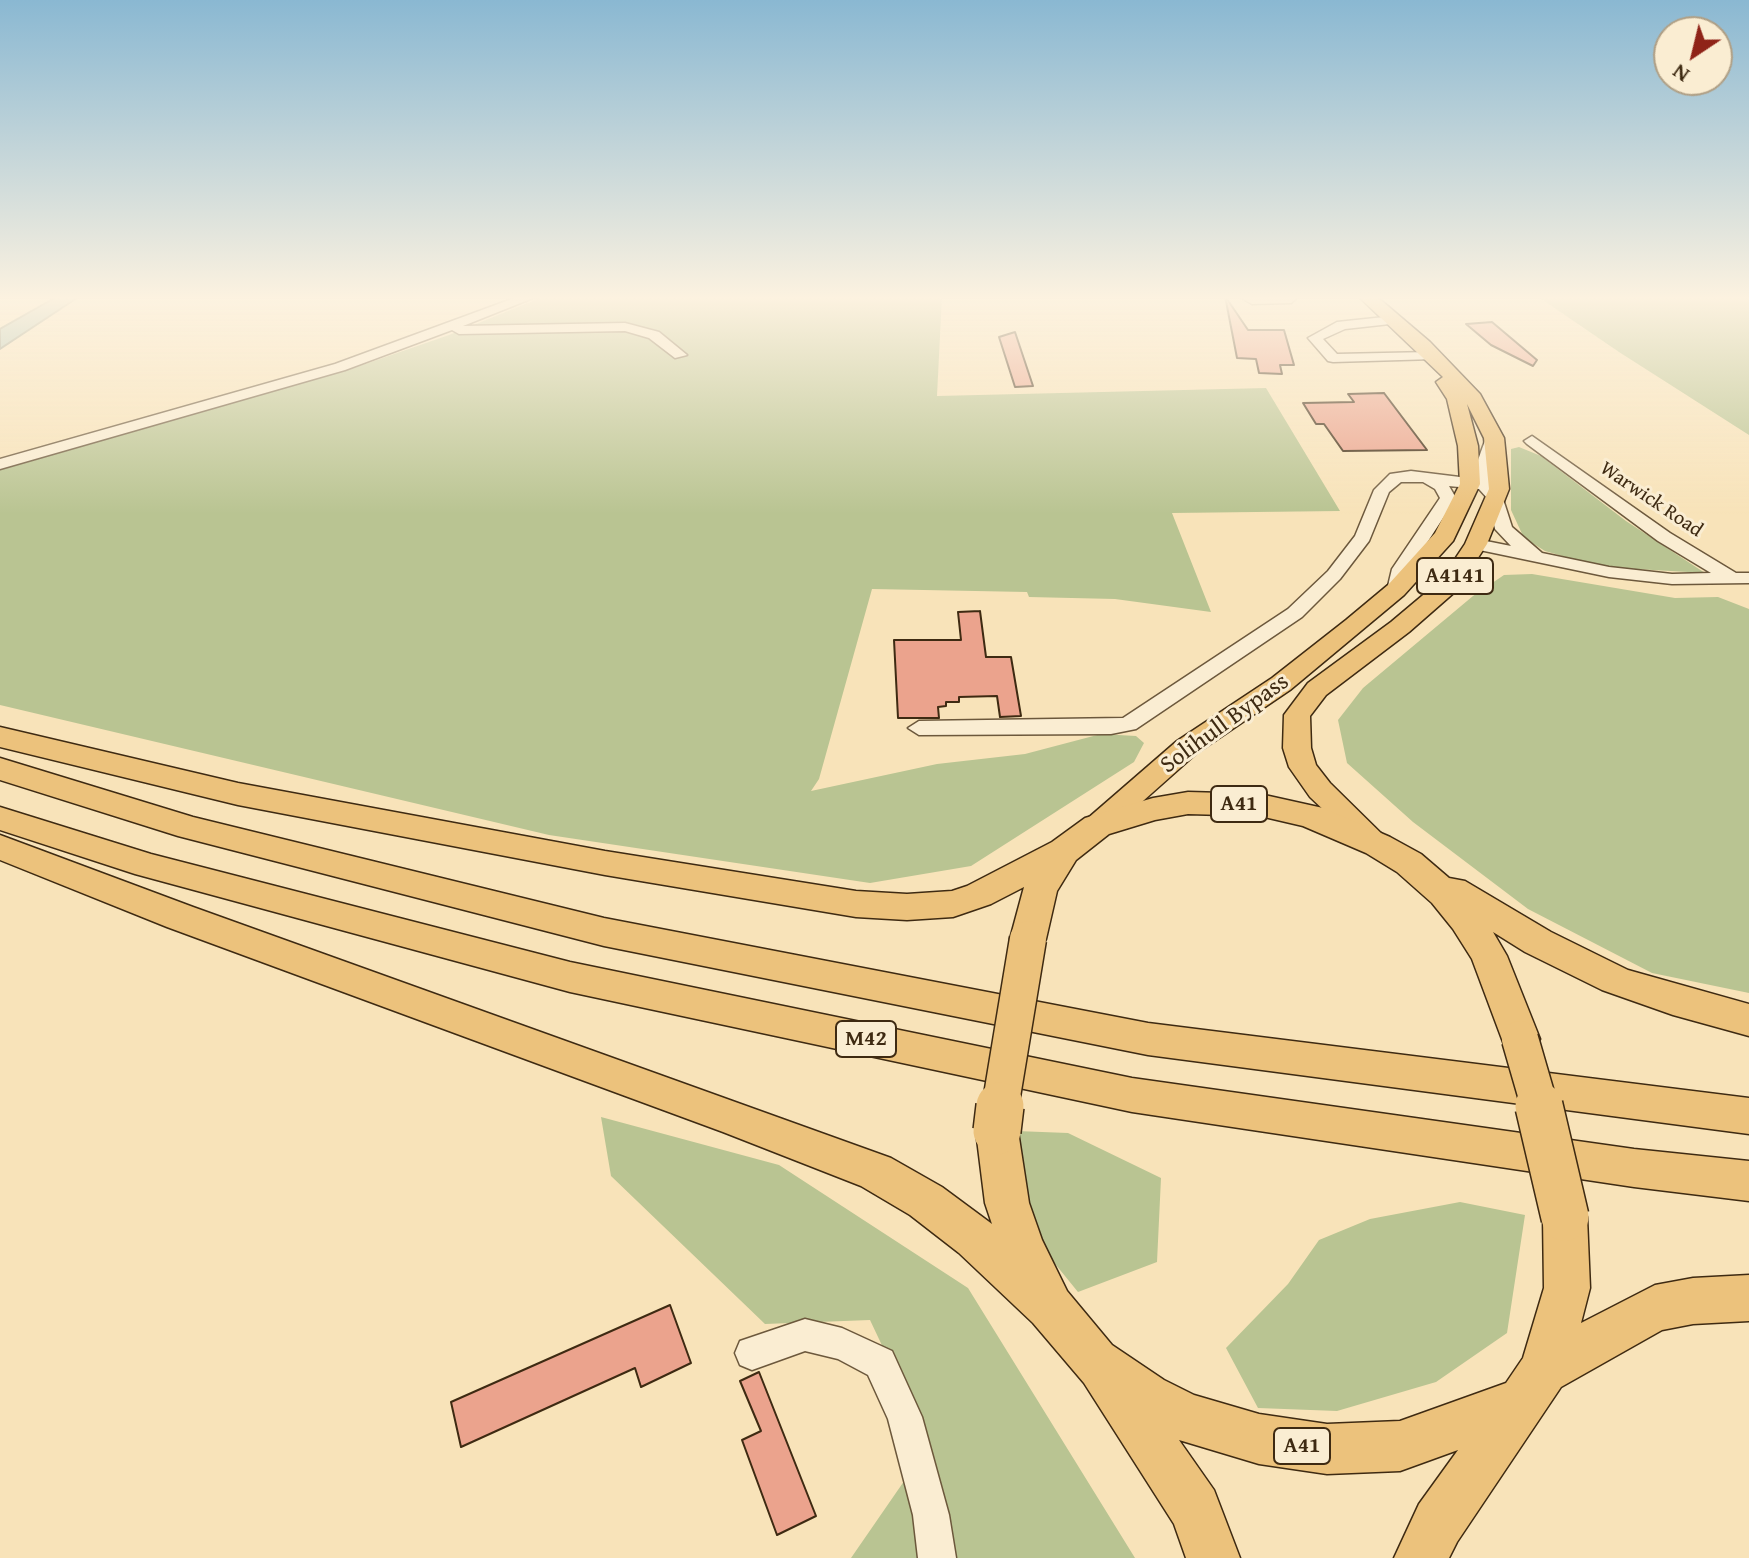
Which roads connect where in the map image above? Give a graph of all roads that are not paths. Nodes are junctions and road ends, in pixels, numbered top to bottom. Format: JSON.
{"nodes":[{"id":1,"x":334,"y":369,"type":"edge"},
{"id":2,"x":1438,"y":369,"type":"edge"},
{"id":3,"x":1444,"y":369,"type":"edge"},
{"id":4,"x":1532,"y":441,"type":"dead end"},
{"id":5,"x":0,"y":464,"type":"edge"},
{"id":6,"x":1427,"y":478,"type":"junction"},
{"id":7,"x":1486,"y":492,"type":"junction"},
{"id":8,"x":1469,"y":555,"type":"junction"},
{"id":9,"x":1561,"y":563,"type":"junction"},
{"id":10,"x":1741,"y":578,"type":"edge"},
{"id":11,"x":1396,"y":590,"type":"junction"},
{"id":12,"x":1749,"y":591,"type":"edge"},
{"id":13,"x":1355,"y":625,"type":"junction"},
{"id":14,"x":919,"y":728,"type":"dead end"},
{"id":15,"x":0,"y":737,"type":"edge"},
{"id":16,"x":0,"y":769,"type":"edge"},
{"id":17,"x":0,"y":818,"type":"edge"},
{"id":18,"x":1097,"y":826,"type":"junction"},
{"id":19,"x":1378,"y":845,"type":"junction"},
{"id":20,"x":0,"y":847,"type":"edge"},
{"id":21,"x":1064,"y":851,"type":"junction"},
{"id":22,"x":1409,"y":863,"type":"junction"},
{"id":23,"x":1749,"y":1020,"type":"edge"},
{"id":24,"x":1749,"y":1116,"type":"edge"},
{"id":25,"x":1749,"y":1181,"type":"edge"},
{"id":26,"x":1749,"y":1298,"type":"edge"},
{"id":27,"x":1050,"y":1307,"type":"junction"},
{"id":28,"x":752,"y":1353,"type":"dead end"},
{"id":29,"x":1095,"y":1362,"type":"junction"},
{"id":30,"x":1533,"y":1386,"type":"junction"},
{"id":31,"x":937,"y":1558,"type":"edge"},
{"id":32,"x":1213,"y":1558,"type":"edge"},
{"id":33,"x":1421,"y":1558,"type":"edge"}],
"edges":[{"from":1,"to":5,"type":"street"},
{"from":2,"to":7,"type":"main road","name":"Solihull Bypass","number":"A4141"},
{"from":3,"to":7,"type":"main road","name":"Solihull Bypass","number":"A4141"},
{"from":4,"to":10,"type":"street","name":"Warwick Road"},
{"from":6,"to":7,"type":"street"},
{"from":6,"to":11,"type":"street"},
{"from":6,"to":14,"type":"street"},
{"from":7,"to":8,"type":"main road","name":"Solihull Bypass","number":"A4141"},
{"from":7,"to":9,"type":"street"},
{"from":7,"to":11,"type":"main road","name":"Solihull Bypass","number":"A4141"},
{"from":8,"to":9,"type":"street"},
{"from":8,"to":9,"type":"street"},
{"from":8,"to":13,"type":"main road"},
{"from":8,"to":19,"type":"main road","name":"Solihull Bypass","number":"A4141"},
{"from":9,"to":10,"type":"street"},
{"from":10,"to":12,"type":"street","name":"Warwick Road"},
{"from":11,"to":13,"type":"main road","number":"A4141"},
{"from":13,"to":18,"type":"main road","name":"Solihull Bypass","number":"A4141"},
{"from":15,"to":21,"type":"highway"},
{"from":16,"to":24,"type":"highway","number":"M42"},
{"from":17,"to":25,"type":"highway","number":"M42"},
{"from":18,"to":19,"type":"highway","number":"A41"},
{"from":18,"to":21,"type":"highway","number":"A41"},
{"from":19,"to":22,"type":"highway","number":"A41"},
{"from":20,"to":27,"type":"highway"},
{"from":21,"to":27,"type":"highway","number":"A41","bridge":true},
{"from":22,"to":23,"type":"highway"},
{"from":22,"to":30,"type":"highway","number":"A41","bridge":true},
{"from":26,"to":30,"type":"highway"},
{"from":27,"to":29,"type":"highway","number":"A41"},
{"from":28,"to":31,"type":"street"},
{"from":29,"to":30,"type":"highway","number":"A41"},
{"from":29,"to":32,"type":"highway","number":"A41"},
{"from":30,"to":33,"type":"highway","number":"A41"}]}
